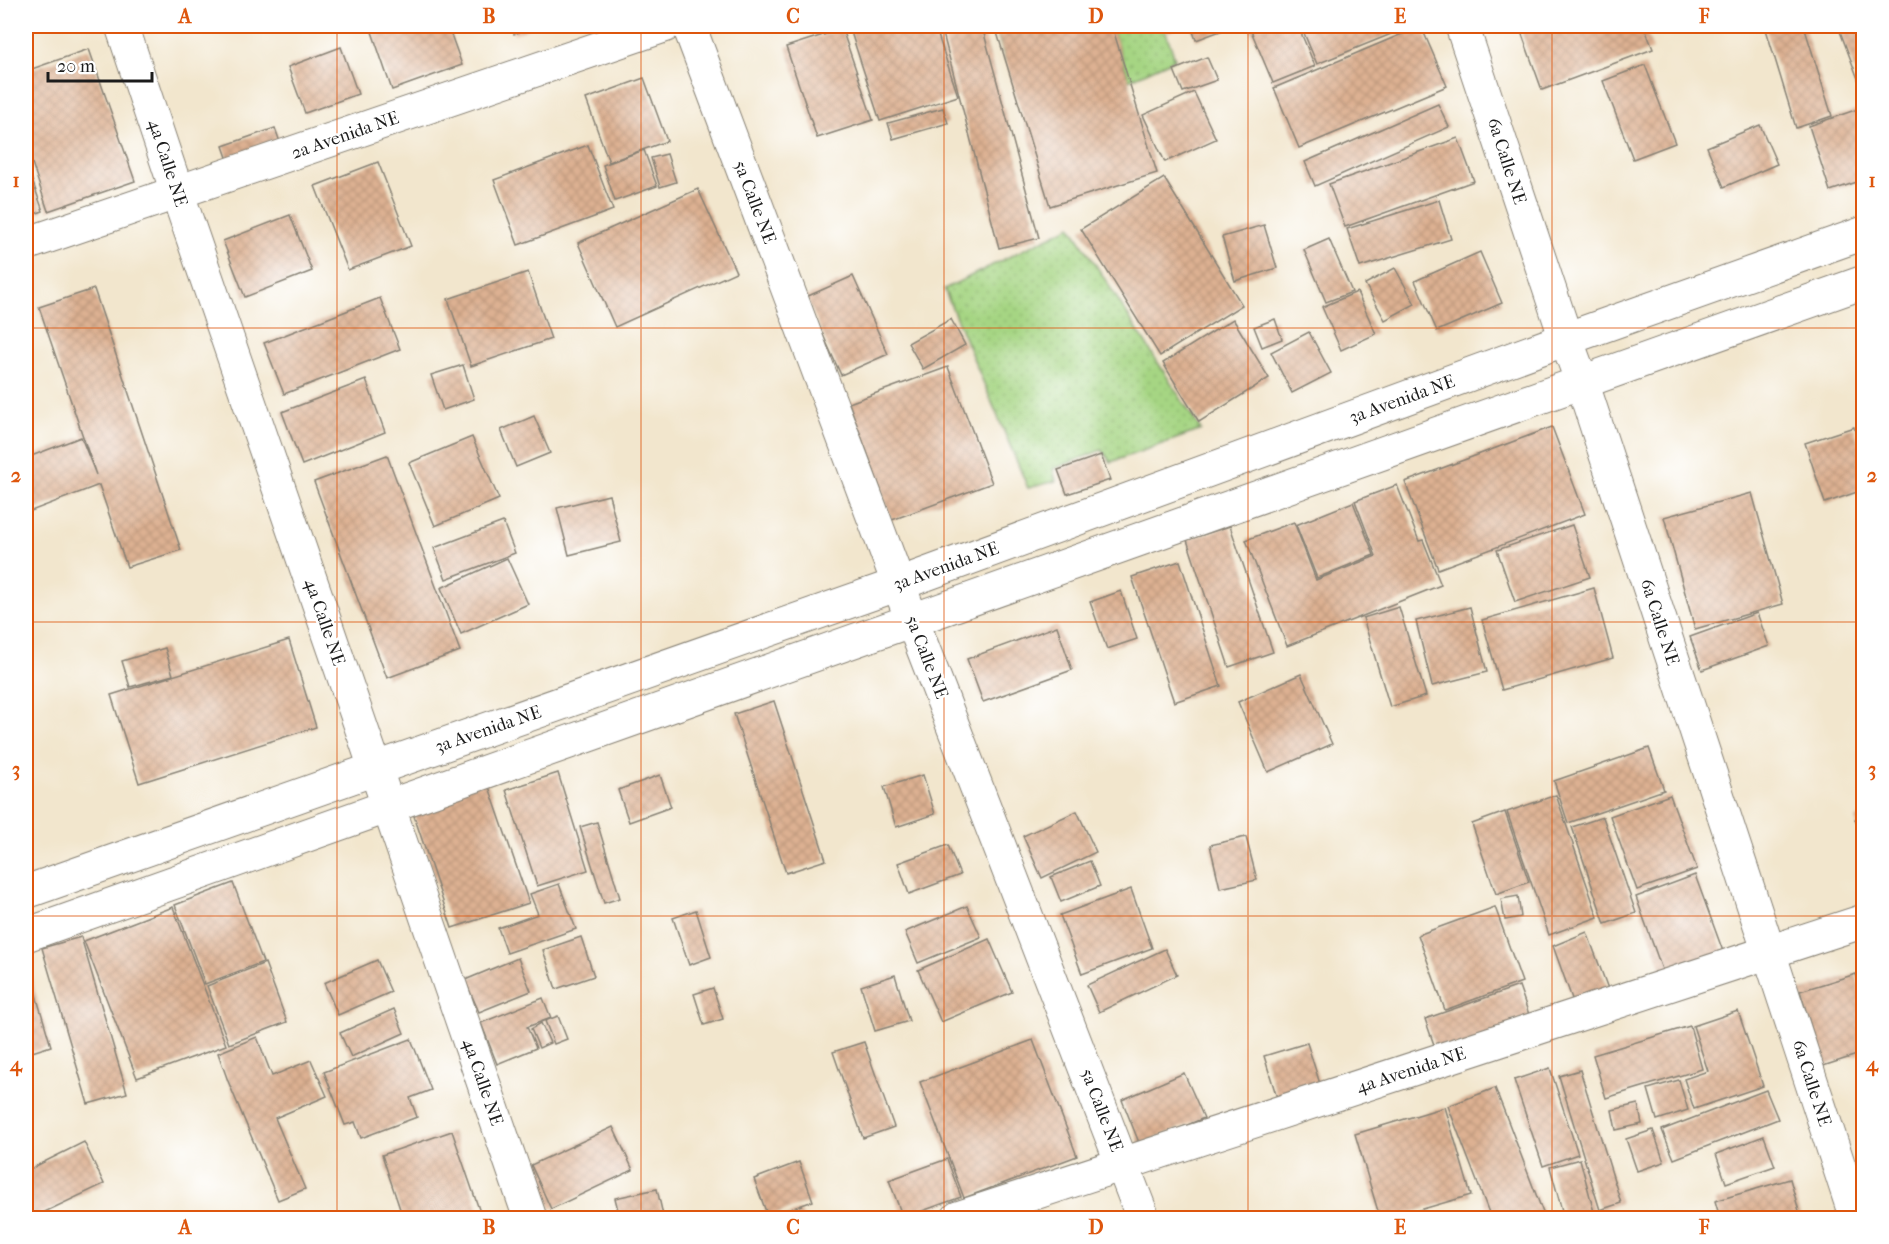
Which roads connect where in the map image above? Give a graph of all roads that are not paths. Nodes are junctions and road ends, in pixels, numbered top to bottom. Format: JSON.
{"nodes":[{"id":1,"x":122,"y":26,"type":"edge"},
{"id":2,"x":664,"y":26,"type":"edge"},
{"id":3,"x":689,"y":26,"type":"edge"},
{"id":4,"x":1462,"y":26,"type":"edge"},
{"id":5,"x":177,"y":192,"type":"junction"},
{"id":6,"x":1863,"y":233,"type":"edge"},
{"id":7,"x":26,"y":244,"type":"edge"},
{"id":8,"x":1863,"y":282,"type":"edge"},
{"id":9,"x":1566,"y":339,"type":"junction"},
{"id":10,"x":1582,"y":382,"type":"junction"},
{"id":11,"x":899,"y":584,"type":"junction"},
{"id":12,"x":912,"y":620,"type":"junction"},
{"id":13,"x":375,"y":769,"type":"junction"},
{"id":14,"x":387,"y":806,"type":"junction"},
{"id":15,"x":26,"y":892,"type":"edge"},
{"id":16,"x":1863,"y":921,"type":"edge"},
{"id":17,"x":26,"y":934,"type":"edge"},
{"id":18,"x":1769,"y":953,"type":"junction"},
{"id":19,"x":1123,"y":1165,"type":"junction"},
{"id":20,"x":530,"y":1218,"type":"edge"},
{"id":21,"x":958,"y":1218,"type":"edge"},
{"id":22,"x":1143,"y":1218,"type":"edge"},
{"id":23,"x":1856,"y":1218,"type":"edge"}],
"edges":[{"from":1,"to":5,"type":"street","name":"4a Calle NE"},
{"from":2,"to":5,"type":"street","name":"2a Avenida NE"},
{"from":3,"to":11,"type":"street","name":"5a Calle NE"},
{"from":4,"to":9,"type":"street","name":"6a Calle NE"},
{"from":5,"to":7,"type":"street","name":"2a Avenida NE"},
{"from":5,"to":13,"type":"street","name":"4a Calle NE"},
{"from":6,"to":9,"type":"street","name":"3a Avenida NE"},
{"from":8,"to":10,"type":"street"},
{"from":9,"to":10,"type":"street","name":"6a Calle NE"},
{"from":9,"to":11,"type":"street","name":"3a Avenida NE"},
{"from":10,"to":12,"type":"street"},
{"from":10,"to":18,"type":"street","name":"6a Calle NE"},
{"from":11,"to":12,"type":"street","name":"5a Calle NE"},
{"from":11,"to":13,"type":"street","name":"3a Avenida NE"},
{"from":12,"to":14,"type":"street"},
{"from":12,"to":19,"type":"street","name":"5a Calle NE"},
{"from":13,"to":14,"type":"street","name":"4a Calle NE"},
{"from":13,"to":15,"type":"street","name":"3a Avenida NE"},
{"from":14,"to":17,"type":"street"},
{"from":14,"to":20,"type":"street","name":"4a Calle NE"},
{"from":16,"to":18,"type":"street","name":"4a Avenida NE"},
{"from":18,"to":19,"type":"street","name":"4a Avenida NE"},
{"from":18,"to":23,"type":"street","name":"6a Calle NE"},
{"from":19,"to":21,"type":"street","name":"4a Avenida NE"},
{"from":19,"to":22,"type":"street","name":"5a Calle NE"}]}
